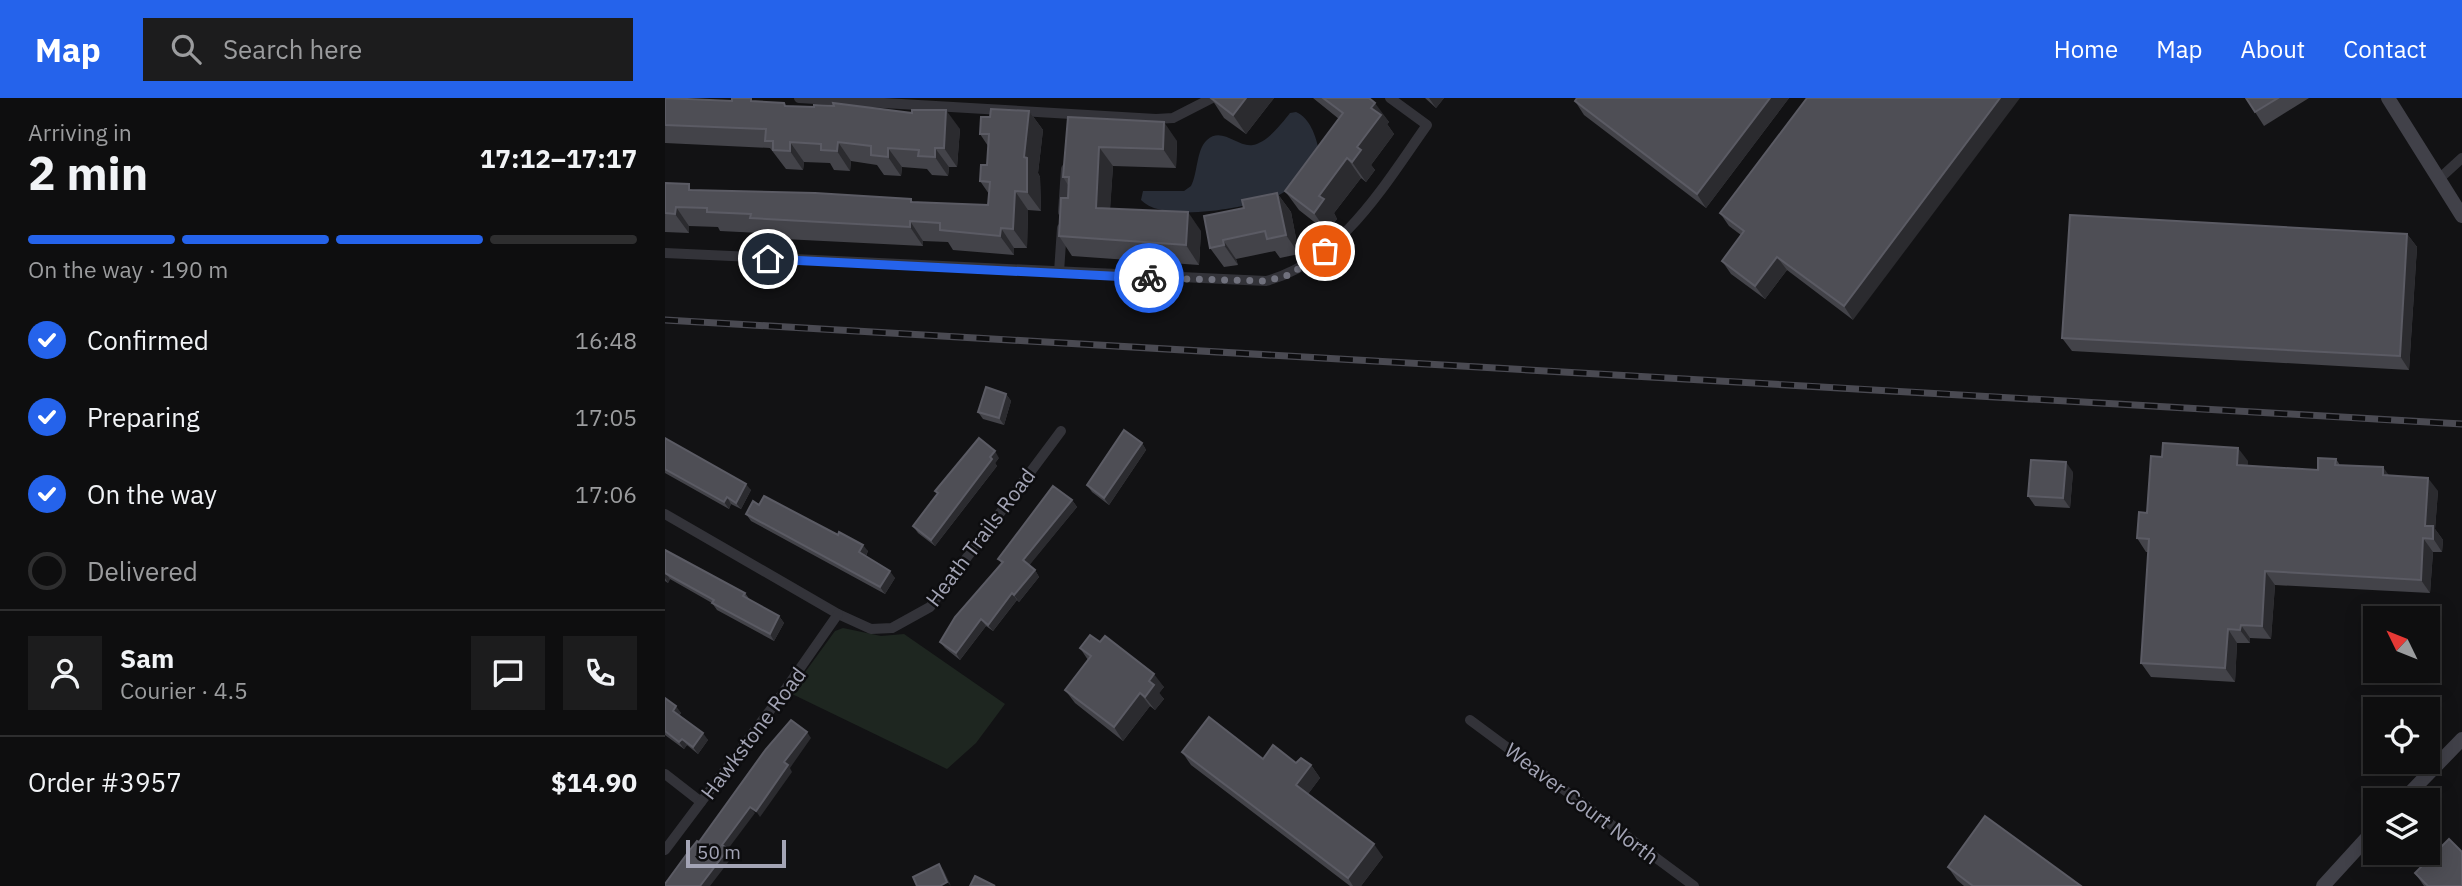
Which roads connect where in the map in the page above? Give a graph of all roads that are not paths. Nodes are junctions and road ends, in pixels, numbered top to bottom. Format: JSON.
{"nodes":[{"id":1,"x":799,"y":98,"type":"edge"},
{"id":2,"x":812,"y":98,"type":"edge"},
{"id":3,"x":1188,"y":98,"type":"edge"},
{"id":4,"x":1212,"y":98,"type":"edge"},
{"id":5,"x":1390,"y":98,"type":"edge"},
{"id":6,"x":2390,"y":99,"type":"edge"},
{"id":7,"x":1193,"y":109,"type":"junction"},
{"id":8,"x":1070,"y":114,"type":"junction"},
{"id":9,"x":1069,"y":127,"type":"edge"},
{"id":10,"x":1067,"y":153,"type":"edge"},
{"id":11,"x":2462,"y":158,"type":"edge"},
{"id":12,"x":2439,"y":179,"type":"junction"},
{"id":13,"x":2462,"y":216,"type":"edge"},
{"id":14,"x":665,"y":253,"type":"edge"},
{"id":15,"x":1059,"y":272,"type":"junction"},
{"id":16,"x":1061,"y":431,"type":"dead end"},
{"id":17,"x":665,"y":514,"type":"edge"},
{"id":18,"x":838,"y":614,"type":"junction"},
{"id":19,"x":1471,"y":720,"type":"dead end"},
{"id":20,"x":2462,"y":739,"type":"edge"},
{"id":21,"x":665,"y":774,"type":"edge"},
{"id":22,"x":2415,"y":788,"type":"edge"},
{"id":23,"x":701,"y":802,"type":"junction"},
{"id":24,"x":2363,"y":842,"type":"edge"},
{"id":25,"x":665,"y":850,"type":"edge"},
{"id":26,"x":1694,"y":886,"type":"edge"},
{"id":27,"x":2323,"y":886,"type":"edge"}],
"edges":[{"from":1,"to":2,"type":"street"},
{"from":2,"to":8,"type":"street"},
{"from":3,"to":7,"type":"street"},
{"from":4,"to":7,"type":"street"},
{"from":5,"to":15,"type":"street"},
{"from":6,"to":12,"type":"street"},
{"from":7,"to":8,"type":"street"},
{"from":8,"to":9,"type":"street"},
{"from":10,"to":15,"type":"street"},
{"from":11,"to":12,"type":"street"},
{"from":12,"to":13,"type":"street"},
{"from":14,"to":15,"type":"street"},
{"from":16,"to":18,"type":"street","name":"Heath Trails Road"},
{"from":17,"to":18,"type":"street","name":"Heath Trails Road"},
{"from":18,"to":23,"type":"street","name":"Hawkstone Road"},
{"from":19,"to":26,"type":"street","name":"Weaver Court North"},
{"from":20,"to":22,"type":"street"},
{"from":21,"to":23,"type":"street"},
{"from":23,"to":25,"type":"street","name":"Hawkstone Road"},
{"from":24,"to":27,"type":"street"}]}
